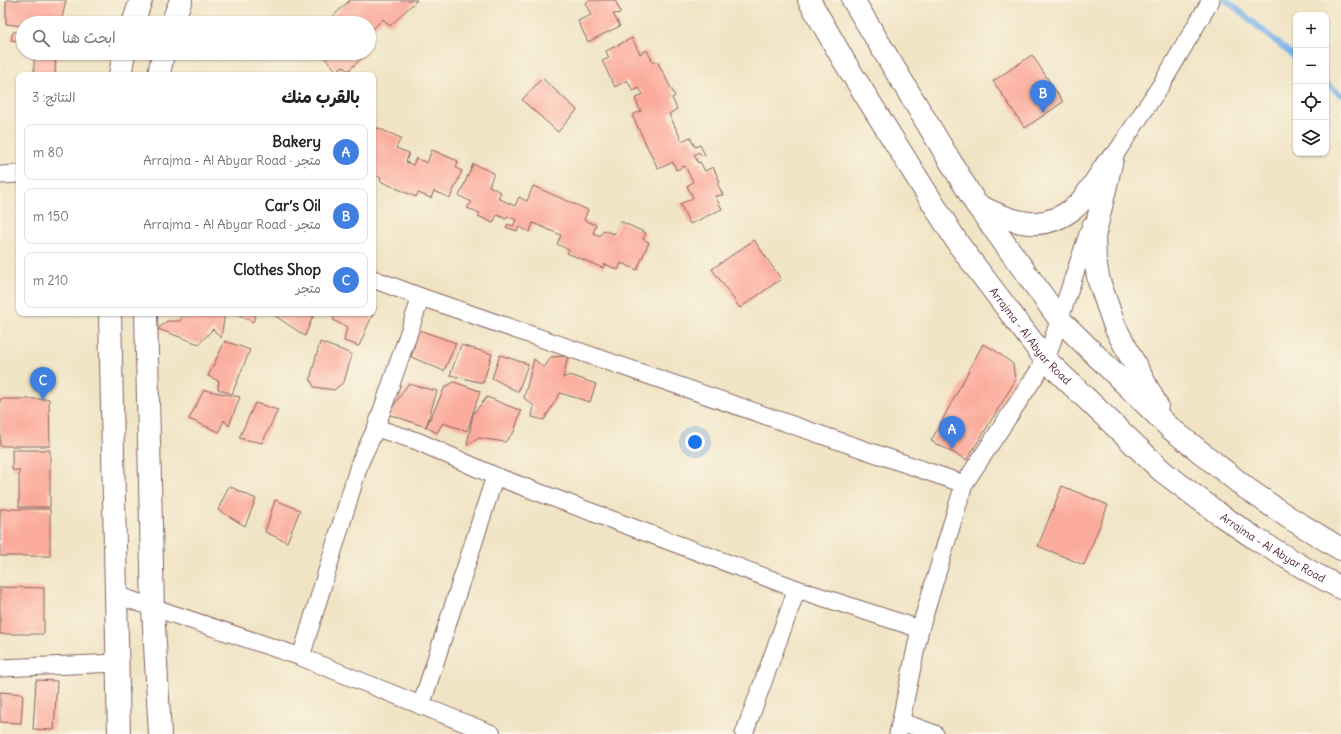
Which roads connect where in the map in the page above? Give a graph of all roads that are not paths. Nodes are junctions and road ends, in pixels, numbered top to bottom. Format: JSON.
{"nodes":[{"id":1,"x":141,"y":0,"type":"edge"},
{"id":2,"x":181,"y":0,"type":"edge"},
{"id":3,"x":809,"y":0,"type":"edge"},
{"id":4,"x":853,"y":0,"type":"edge"},
{"id":5,"x":1211,"y":0,"type":"edge"},
{"id":6,"x":135,"y":16,"type":"edge"},
{"id":7,"x":175,"y":16,"type":"edge"},
{"id":8,"x":123,"y":60,"type":"edge"},
{"id":9,"x":162,"y":60,"type":"edge"},
{"id":10,"x":121,"y":72,"type":"edge"},
{"id":11,"x":160,"y":72,"type":"edge"},
{"id":12,"x":1112,"y":159,"type":"junction"},
{"id":13,"x":16,"y":174,"type":"edge"},
{"id":14,"x":0,"y":175,"type":"edge"},
{"id":15,"x":976,"y":204,"type":"junction"},
{"id":16,"x":376,"y":280,"type":"edge"},
{"id":17,"x":421,"y":297,"type":"junction"},
{"id":18,"x":110,"y":316,"type":"edge"},
{"id":19,"x":146,"y":316,"type":"edge"},
{"id":20,"x":1060,"y":320,"type":"junction"},
{"id":21,"x":1046,"y":360,"type":"junction"},
{"id":22,"x":376,"y":428,"type":"junction"},
{"id":23,"x":1170,"y":428,"type":"junction"},
{"id":24,"x":495,"y":476,"type":"junction"},
{"id":25,"x":964,"y":484,"type":"junction"},
{"id":26,"x":1341,"y":549,"type":"edge"},
{"id":27,"x":1341,"y":588,"type":"edge"},
{"id":28,"x":797,"y":589,"type":"junction"},
{"id":29,"x":116,"y":596,"type":"junction"},
{"id":30,"x":153,"y":609,"type":"junction"},
{"id":31,"x":920,"y":630,"type":"junction"},
{"id":32,"x":301,"y":657,"type":"junction"},
{"id":33,"x":118,"y":663,"type":"junction"},
{"id":34,"x":0,"y":668,"type":"edge"},
{"id":35,"x":421,"y":706,"type":"junction"},
{"id":36,"x":900,"y":728,"type":"edge"},
{"id":37,"x":119,"y":734,"type":"edge"},
{"id":38,"x":160,"y":734,"type":"edge"},
{"id":39,"x":492,"y":734,"type":"edge"},
{"id":40,"x":744,"y":734,"type":"edge"},
{"id":41,"x":935,"y":734,"type":"edge"}],
"edges":[{"from":1,"to":6,"type":"main road"},
{"from":2,"to":7,"type":"main road"},
{"from":3,"to":21,"type":"main road","name":"Arrajma - Al Abyar Road"},
{"from":4,"to":15,"type":"main road"},
{"from":5,"to":12,"type":"street"},
{"from":8,"to":10,"type":"main road"},
{"from":9,"to":11,"type":"main road"},
{"from":12,"to":15,"type":"main road"},
{"from":12,"to":20,"type":"street"},
{"from":12,"to":23,"type":"main road"},
{"from":13,"to":14,"type":"street"},
{"from":15,"to":20,"type":"main road"},
{"from":16,"to":17,"type":"street"},
{"from":17,"to":22,"type":"street"},
{"from":17,"to":25,"type":"street"},
{"from":18,"to":29,"type":"main road"},
{"from":19,"to":30,"type":"main road"},
{"from":20,"to":21,"type":"street"},
{"from":20,"to":23,"type":"main road"},
{"from":21,"to":25,"type":"street"},
{"from":21,"to":27,"type":"main road","name":"Arrajma - Al Abyar Road"},
{"from":22,"to":24,"type":"street"},
{"from":22,"to":32,"type":"street"},
{"from":23,"to":26,"type":"main road"},
{"from":24,"to":28,"type":"street"},
{"from":24,"to":35,"type":"street"},
{"from":25,"to":31,"type":"street"},
{"from":28,"to":31,"type":"street"},
{"from":28,"to":40,"type":"street"},
{"from":29,"to":30,"type":"street"},
{"from":29,"to":33,"type":"main road"},
{"from":30,"to":32,"type":"street"},
{"from":30,"to":38,"type":"main road"},
{"from":31,"to":36,"type":"street"},
{"from":32,"to":35,"type":"street"},
{"from":33,"to":34,"type":"street"},
{"from":33,"to":37,"type":"main road"},
{"from":35,"to":39,"type":"street"},
{"from":36,"to":41,"type":"street"}]}
